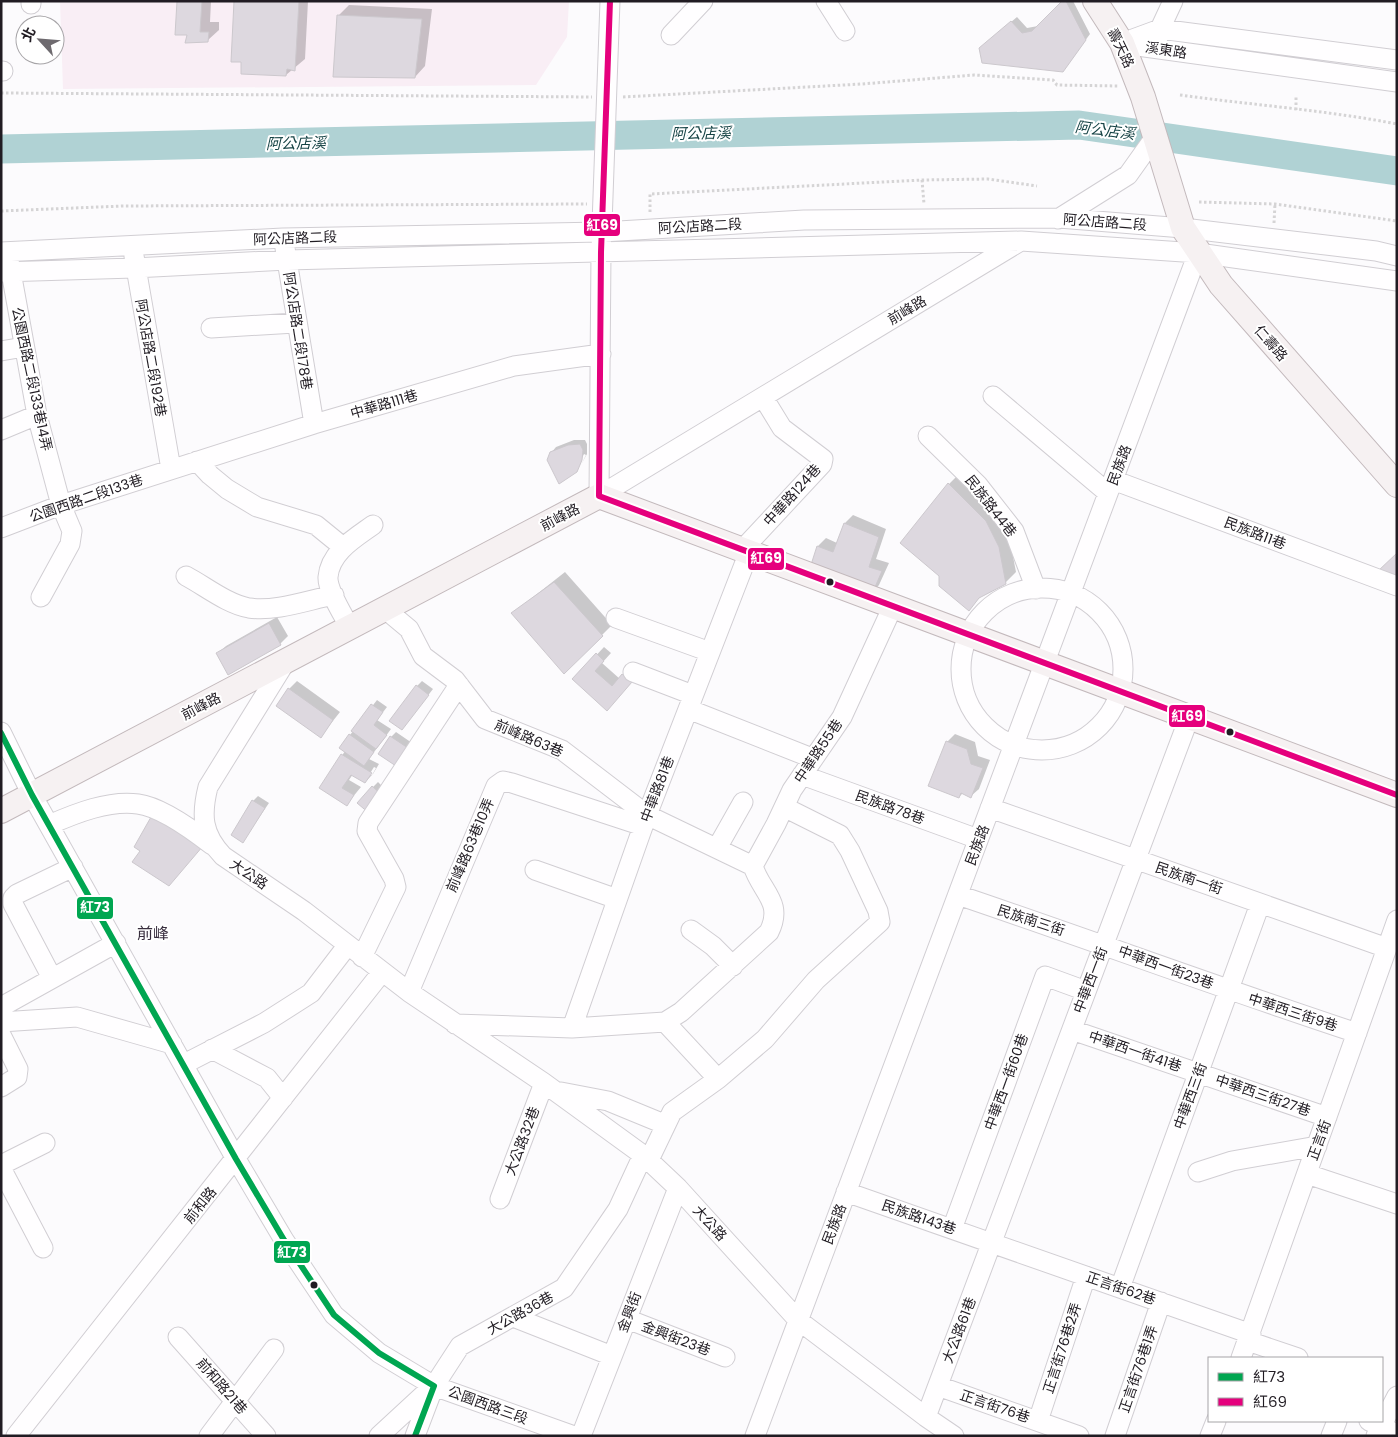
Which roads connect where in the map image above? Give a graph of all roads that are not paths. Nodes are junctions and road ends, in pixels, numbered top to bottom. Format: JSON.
{"nodes":[{"id":1,"x":610,"y":1,"type":"edge"},
{"id":2,"x":703,"y":1,"type":"edge"},
{"id":3,"x":826,"y":1,"type":"edge"},
{"id":4,"x":1095,"y":1,"type":"edge"},
{"id":5,"x":1173,"y":1,"type":"edge"},
{"id":6,"x":1160,"y":29,"type":"junction"},
{"id":7,"x":846,"y":31,"type":"dead end"},
{"id":8,"x":671,"y":35,"type":"dead end"},
{"id":9,"x":1122,"y":43,"type":"junction"},
{"id":10,"x":1155,"y":50,"type":"junction"},
{"id":11,"x":1397,"y":60,"type":"edge"},
{"id":12,"x":1397,"y":82,"type":"edge"},
{"id":13,"x":1155,"y":138,"type":"junction"},
{"id":14,"x":1060,"y":218,"type":"junction"},
{"id":15,"x":804,"y":220,"type":"junction"},
{"id":16,"x":1183,"y":228,"type":"junction"},
{"id":17,"x":602,"y":232,"type":"junction"},
{"id":18,"x":445,"y":236,"type":"junction"},
{"id":19,"x":283,"y":238,"type":"junction"},
{"id":20,"x":1021,"y":240,"type":"junction"},
{"id":21,"x":805,"y":245,"type":"junction"},
{"id":22,"x":133,"y":246,"type":"junction"},
{"id":23,"x":5,"y":252,"type":"edge"},
{"id":24,"x":601,"y":252,"type":"junction"},
{"id":25,"x":1198,"y":253,"type":"junction"},
{"id":26,"x":446,"y":255,"type":"junction"},
{"id":27,"x":1397,"y":256,"type":"edge"},
{"id":28,"x":286,"y":260,"type":"junction"},
{"id":29,"x":134,"y":268,"type":"junction"},
{"id":30,"x":6,"y":272,"type":"edge"},
{"id":31,"x":1397,"y":281,"type":"edge"},
{"id":32,"x":295,"y":323,"type":"junction"},
{"id":33,"x":211,"y":328,"type":"dead end"},
{"id":34,"x":24,"y":347,"type":"junction"},
{"id":35,"x":1,"y":351,"type":"edge"},
{"id":36,"x":600,"y":354,"type":"junction"},
{"id":37,"x":993,"y":396,"type":"dead end"},
{"id":38,"x":763,"y":397,"type":"junction"},
{"id":39,"x":38,"y":415,"type":"junction"},
{"id":40,"x":314,"y":424,"type":"junction"},
{"id":41,"x":1,"y":430,"type":"edge"},
{"id":42,"x":928,"y":436,"type":"dead end"},
{"id":43,"x":198,"y":461,"type":"junction"},
{"id":44,"x":171,"y":469,"type":"junction"},
{"id":45,"x":1397,"y":484,"type":"edge"},
{"id":46,"x":1111,"y":486,"type":"junction"},
{"id":47,"x":599,"y":496,"type":"junction"},
{"id":48,"x":61,"y":505,"type":"junction"},
{"id":49,"x":373,"y":525,"type":"dead end"},
{"id":50,"x":1,"y":528,"type":"edge"},
{"id":51,"x":343,"y":547,"type":"junction"},
{"id":52,"x":745,"y":551,"type":"junction"},
{"id":53,"x":186,"y":576,"type":"dead end"},
{"id":54,"x":1397,"y":586,"type":"edge"},
{"id":55,"x":1036,"y":588,"type":"junction"},
{"id":56,"x":1071,"y":593,"type":"junction"},
{"id":57,"x":334,"y":595,"type":"junction"},
{"id":58,"x":42,"y":597,"type":"dead end"},
{"id":59,"x":893,"y":606,"type":"junction"},
{"id":60,"x":385,"y":609,"type":"junction"},
{"id":61,"x":616,"y":618,"type":"dead end"},
{"id":62,"x":350,"y":628,"type":"junction"},
{"id":63,"x":968,"y":634,"type":"junction"},
{"id":64,"x":710,"y":652,"type":"junction"},
{"id":65,"x":286,"y":662,"type":"junction"},
{"id":66,"x":1044,"y":663,"type":"junction"},
{"id":67,"x":633,"y":672,"type":"dead end"},
{"id":68,"x":459,"y":685,"type":"junction"},
{"id":69,"x":1121,"y":692,"type":"junction"},
{"id":70,"x":691,"y":702,"type":"junction"},
{"id":71,"x":1189,"y":718,"type":"junction"},
{"id":72,"x":1,"y":732,"type":"edge"},
{"id":73,"x":1013,"y":747,"type":"junction"},
{"id":74,"x":812,"y":758,"type":"junction"},
{"id":75,"x":8,"y":761,"type":"edge"},
{"id":76,"x":802,"y":775,"type":"junction"},
{"id":77,"x":32,"y":795,"type":"junction"},
{"id":78,"x":1397,"y":796,"type":"edge"},
{"id":79,"x":743,"y":802,"type":"dead end"},
{"id":80,"x":784,"y":808,"type":"junction"},
{"id":81,"x":990,"y":808,"type":"junction"},
{"id":82,"x":1,"y":811,"type":"edge"},
{"id":83,"x":645,"y":820,"type":"junction"},
{"id":84,"x":49,"y":825,"type":"junction"},
{"id":85,"x":978,"y":839,"type":"junction"},
{"id":86,"x":213,"y":846,"type":"junction"},
{"id":87,"x":717,"y":848,"type":"junction"},
{"id":88,"x":1136,"y":860,"type":"junction"},
{"id":89,"x":753,"y":866,"type":"junction"},
{"id":90,"x":73,"y":867,"type":"junction"},
{"id":91,"x":535,"y":870,"type":"dead end"},
{"id":92,"x":958,"y":895,"type":"junction"},
{"id":93,"x":617,"y":899,"type":"junction"},
{"id":94,"x":1260,"y":904,"type":"junction"},
{"id":95,"x":1397,"y":920,"type":"edge"},
{"id":96,"x":691,"y":930,"type":"dead end"},
{"id":97,"x":116,"y":943,"type":"junction"},
{"id":98,"x":1104,"y":944,"type":"junction"},
{"id":99,"x":1387,"y":948,"type":"junction"},
{"id":100,"x":355,"y":951,"type":"junction"},
{"id":101,"x":733,"y":966,"type":"junction"},
{"id":102,"x":382,"y":972,"type":"junction"},
{"id":103,"x":52,"y":978,"type":"junction"},
{"id":104,"x":1228,"y":990,"type":"junction"},
{"id":105,"x":409,"y":992,"type":"junction"},
{"id":106,"x":1086,"y":992,"type":"junction"},
{"id":107,"x":1,"y":1007,"type":"edge"},
{"id":108,"x":1,"y":1022,"type":"edge"},
{"id":109,"x":665,"y":1022,"type":"junction"},
{"id":110,"x":455,"y":1024,"type":"junction"},
{"id":111,"x":572,"y":1028,"type":"junction"},
{"id":112,"x":1072,"y":1030,"type":"junction"},
{"id":113,"x":1357,"y":1033,"type":"junction"},
{"id":114,"x":1,"y":1035,"type":"edge"},
{"id":115,"x":172,"y":1044,"type":"junction"},
{"id":116,"x":212,"y":1049,"type":"junction"},
{"id":117,"x":184,"y":1064,"type":"junction"},
{"id":118,"x":1199,"y":1073,"type":"junction"},
{"id":119,"x":718,"y":1079,"type":"junction"},
{"id":120,"x":1,"y":1087,"type":"edge"},
{"id":121,"x":550,"y":1087,"type":"junction"},
{"id":122,"x":283,"y":1098,"type":"junction"},
{"id":123,"x":1327,"y":1117,"type":"junction"},
{"id":124,"x":664,"y":1124,"type":"junction"},
{"id":125,"x":45,"y":1143,"type":"dead end"},
{"id":126,"x":1317,"y":1146,"type":"junction"},
{"id":127,"x":646,"y":1158,"type":"junction"},
{"id":128,"x":236,"y":1159,"type":"junction"},
{"id":129,"x":1,"y":1167,"type":"edge"},
{"id":130,"x":1198,"y":1172,"type":"dead end"},
{"id":131,"x":1307,"y":1174,"type":"junction"},
{"id":132,"x":678,"y":1188,"type":"junction"},
{"id":133,"x":846,"y":1192,"type":"junction"},
{"id":134,"x":500,"y":1199,"type":"dead end"},
{"id":135,"x":1397,"y":1204,"type":"edge"},
{"id":136,"x":952,"y":1229,"type":"junction"},
{"id":137,"x":992,"y":1243,"type":"junction"},
{"id":138,"x":43,"y":1248,"type":"dead end"},
{"id":139,"x":1086,"y":1276,"type":"junction"},
{"id":140,"x":1120,"y":1288,"type":"junction"},
{"id":141,"x":1161,"y":1302,"type":"junction"},
{"id":142,"x":513,"y":1317,"type":"junction"},
{"id":143,"x":626,"y":1319,"type":"junction"},
{"id":144,"x":798,"y":1320,"type":"junction"},
{"id":145,"x":178,"y":1337,"type":"dead end"},
{"id":146,"x":1247,"y":1344,"type":"edge"},
{"id":147,"x":274,"y":1349,"type":"dead end"},
{"id":148,"x":612,"y":1356,"type":"junction"},
{"id":149,"x":726,"y":1357,"type":"dead end"},
{"id":150,"x":1294,"y":1357,"type":"edge"},
{"id":151,"x":434,"y":1386,"type":"junction"},
{"id":152,"x":938,"y":1386,"type":"junction"},
{"id":153,"x":1397,"y":1396,"type":"edge"},
{"id":154,"x":236,"y":1402,"type":"junction"},
{"id":155,"x":1383,"y":1415,"type":"edge"},
{"id":156,"x":926,"y":1417,"type":"junction"},
{"id":157,"x":1038,"y":1421,"type":"junction"},
{"id":158,"x":1216,"y":1422,"type":"edge"},
{"id":159,"x":1337,"y":1422,"type":"edge"},
{"id":160,"x":1374,"y":1428,"type":"edge"},
{"id":161,"x":1397,"y":1434,"type":"edge"},
{"id":162,"x":16,"y":1436,"type":"edge"},
{"id":163,"x":209,"y":1436,"type":"edge"},
{"id":164,"x":266,"y":1436,"type":"edge"},
{"id":165,"x":379,"y":1436,"type":"edge"},
{"id":166,"x":415,"y":1436,"type":"edge"},
{"id":167,"x":574,"y":1436,"type":"edge"},
{"id":168,"x":581,"y":1436,"type":"edge"},
{"id":169,"x":755,"y":1436,"type":"edge"},
{"id":170,"x":954,"y":1436,"type":"edge"},
{"id":171,"x":1080,"y":1436,"type":"edge"},
{"id":172,"x":1115,"y":1436,"type":"edge"},
{"id":173,"x":1210,"y":1436,"type":"edge"},
{"id":174,"x":1331,"y":1436,"type":"edge"}],
"edges":[{"from":1,"to":17,"type":"street"},
{"from":2,"to":8,"type":"street"},
{"from":3,"to":7,"type":"street"},
{"from":4,"to":9,"type":"main road","name":"壽天路"},
{"from":5,"to":6,"type":"street"},
{"from":6,"to":9,"type":"street","name":"溪東路"},
{"from":6,"to":10,"type":"street"},
{"from":6,"to":11,"type":"street","name":"溪東路"},
{"from":9,"to":10,"type":"street","name":"溪東路"},
{"from":9,"to":13,"type":"main road","name":"壽天路"},
{"from":10,"to":12,"type":"street","name":"溪東路"},
{"from":13,"to":14,"type":"street","name":"前峰路"},
{"from":13,"to":16,"type":"main road","name":"仁壽路"},
{"from":14,"to":15,"type":"street","name":"阿公店路二段"},
{"from":14,"to":16,"type":"street","name":"阿公店路二段"},
{"from":14,"to":20,"type":"street","name":"前峰路"},
{"from":15,"to":17,"type":"street","name":"阿公店路二段"},
{"from":15,"to":21,"type":"street"},
{"from":16,"to":25,"type":"main road","name":"仁壽路"},
{"from":16,"to":27,"type":"street","name":"阿公店路二段"},
{"from":17,"to":18,"type":"street","name":"阿公店路二段"},
{"from":17,"to":24,"type":"street"},
{"from":18,"to":19,"type":"street","name":"阿公店路二段"},
{"from":18,"to":26,"type":"street"},
{"from":19,"to":22,"type":"street","name":"阿公店路二段"},
{"from":19,"to":28,"type":"street","name":"阿公店路二段178巷"},
{"from":20,"to":21,"type":"street","name":"阿公店路二段"},
{"from":20,"to":25,"type":"street","name":"阿公店路二段"},
{"from":20,"to":38,"type":"street","name":"前峰路"},
{"from":21,"to":24,"type":"street","name":"阿公店路二段"},
{"from":22,"to":23,"type":"street","name":"阿公店路二段"},
{"from":22,"to":29,"type":"street","name":"阿公店路二段192巷"},
{"from":23,"to":30,"type":"street","name":"公園西路二段133巷14弄"},
{"from":24,"to":26,"type":"street","name":"阿公店路二段"},
{"from":24,"to":36,"type":"street"},
{"from":25,"to":31,"type":"street","name":"阿公店路二段"},
{"from":25,"to":45,"type":"main road","name":"仁壽路"},
{"from":25,"to":46,"type":"street","name":"民族路"},
{"from":26,"to":28,"type":"street","name":"阿公店路二段"},
{"from":28,"to":29,"type":"street","name":"阿公店路二段"},
{"from":28,"to":32,"type":"street","name":"阿公店路二段178巷"},
{"from":29,"to":30,"type":"street","name":"阿公店路二段"},
{"from":29,"to":44,"type":"street","name":"阿公店路二段192巷"},
{"from":30,"to":34,"type":"street","name":"公園西路二段133巷14弄"},
{"from":32,"to":33,"type":"street"},
{"from":32,"to":40,"type":"street","name":"阿公店路二段178巷"},
{"from":34,"to":35,"type":"street"},
{"from":34,"to":39,"type":"street","name":"公園西路二段133巷14弄"},
{"from":36,"to":40,"type":"street","name":"中華路111巷"},
{"from":36,"to":47,"type":"street"},
{"from":37,"to":46,"type":"street","name":"民族路11巷"},
{"from":38,"to":47,"type":"street","name":"前峰路"},
{"from":38,"to":52,"type":"street","name":"中華路124巷"},
{"from":39,"to":41,"type":"street"},
{"from":39,"to":48,"type":"street","name":"公園西路二段133巷14弄"},
{"from":40,"to":43,"type":"street","name":"中華路111巷"},
{"from":42,"to":55,"type":"street","name":"民族路44巷"},
{"from":43,"to":44,"type":"street","name":"中華路111巷"},
{"from":43,"to":51,"type":"street"},
{"from":44,"to":48,"type":"street","name":"公園西路二段133巷"},
{"from":46,"to":54,"type":"street","name":"民族路11巷"},
{"from":46,"to":56,"type":"street","name":"民族路"},
{"from":47,"to":52,"type":"main road"},
{"from":47,"to":60,"type":"main road","name":"前峰路"},
{"from":48,"to":50,"type":"street","name":"公園西路二段133巷"},
{"from":48,"to":58,"type":"street","name":"公園西路二段133巷14弄"},
{"from":49,"to":51,"type":"street"},
{"from":51,"to":57,"type":"street"},
{"from":52,"to":59,"type":"main road"},
{"from":52,"to":64,"type":"street","name":"中華路81巷"},
{"from":53,"to":57,"type":"street"},
{"from":55,"to":56,"type":"street"},
{"from":55,"to":63,"type":"street"},
{"from":56,"to":66,"type":"street","name":"民族路"},
{"from":56,"to":69,"type":"street"},
{"from":57,"to":62,"type":"street"},
{"from":59,"to":63,"type":"main road"},
{"from":59,"to":74,"type":"street","name":"中華路55巷"},
{"from":60,"to":62,"type":"main road","name":"前峰路"},
{"from":60,"to":68,"type":"street","name":"前峰路63巷"},
{"from":61,"to":64,"type":"street"},
{"from":62,"to":65,"type":"main road","name":"前峰路"},
{"from":63,"to":66,"type":"main road"},
{"from":63,"to":73,"type":"street"},
{"from":64,"to":70,"type":"street","name":"中華路81巷"},
{"from":65,"to":77,"type":"main road","name":"前峰路"},
{"from":65,"to":86,"type":"street"},
{"from":66,"to":69,"type":"main road"},
{"from":66,"to":73,"type":"street","name":"民族路"},
{"from":67,"to":70,"type":"street"},
{"from":68,"to":83,"type":"street","name":"前峰路63巷"},
{"from":68,"to":100,"type":"street"},
{"from":69,"to":71,"type":"main road"},
{"from":69,"to":73,"type":"street"},
{"from":70,"to":74,"type":"street"},
{"from":70,"to":83,"type":"street","name":"中華路81巷"},
{"from":71,"to":78,"type":"main road"},
{"from":71,"to":88,"type":"street","name":"中華西一街"},
{"from":72,"to":75,"type":"street","name":"公園西路三段"},
{"from":73,"to":81,"type":"street","name":"民族路"},
{"from":74,"to":76,"type":"street","name":"中華路55巷"},
{"from":75,"to":77,"type":"street","name":"公園西路三段"},
{"from":76,"to":80,"type":"street","name":"中華路55巷"},
{"from":76,"to":85,"type":"street","name":"民族路78巷"},
{"from":77,"to":82,"type":"main road","name":"前峰路"},
{"from":77,"to":84,"type":"street","name":"公園西路三段"},
{"from":79,"to":87,"type":"street"},
{"from":80,"to":89,"type":"street","name":"中華路55巷"},
{"from":80,"to":119,"type":"street","name":"大公路36巷"},
{"from":81,"to":85,"type":"street","name":"民族路"},
{"from":81,"to":88,"type":"street","name":"民族南一街"},
{"from":83,"to":87,"type":"street","name":"前峰路63巷"},
{"from":83,"to":93,"type":"street","name":"中華路81巷"},
{"from":83,"to":105,"type":"street","name":"前峰路63巷10弄"},
{"from":84,"to":86,"type":"street","name":"大公路"},
{"from":84,"to":90,"type":"street","name":"公園西路三段"},
{"from":85,"to":92,"type":"street","name":"民族路"},
{"from":86,"to":100,"type":"street","name":"大公路"},
{"from":87,"to":89,"type":"street","name":"前峰路63巷"},
{"from":88,"to":94,"type":"street","name":"民族南一街"},
{"from":88,"to":98,"type":"street","name":"中華西一街"},
{"from":89,"to":101,"type":"street"},
{"from":90,"to":97,"type":"street","name":"公園西路三段"},
{"from":90,"to":103,"type":"street"},
{"from":91,"to":93,"type":"street"},
{"from":92,"to":98,"type":"street","name":"民族南三街"},
{"from":92,"to":133,"type":"street","name":"民族路"},
{"from":93,"to":111,"type":"street","name":"中華路81巷"},
{"from":94,"to":99,"type":"street","name":"民族南一街"},
{"from":94,"to":104,"type":"street","name":"中華西三街"},
{"from":95,"to":99,"type":"street","name":"正言街"},
{"from":96,"to":101,"type":"street"},
{"from":97,"to":103,"type":"street"},
{"from":97,"to":115,"type":"street","name":"公園西路三段"},
{"from":98,"to":104,"type":"street","name":"中華西一街23巷"},
{"from":98,"to":106,"type":"street","name":"中華西一街"},
{"from":99,"to":113,"type":"street","name":"正言街"},
{"from":100,"to":102,"type":"street","name":"大公路"},
{"from":100,"to":116,"type":"street"},
{"from":101,"to":109,"type":"street"},
{"from":102,"to":105,"type":"street","name":"大公路"},
{"from":102,"to":122,"type":"street","name":"前和路"},
{"from":103,"to":107,"type":"street"},
{"from":104,"to":113,"type":"street","name":"中華西三街9巷"},
{"from":104,"to":118,"type":"street","name":"中華西三街"},
{"from":105,"to":110,"type":"street","name":"大公路"},
{"from":106,"to":112,"type":"street","name":"中華西一街"},
{"from":106,"to":136,"type":"street","name":"中華西一街60巷"},
{"from":108,"to":115,"type":"street"},
{"from":109,"to":111,"type":"street"},
{"from":109,"to":119,"type":"street"},
{"from":110,"to":111,"type":"street"},
{"from":110,"to":121,"type":"street","name":"大公路"},
{"from":112,"to":118,"type":"street","name":"中華西一街41巷"},
{"from":112,"to":137,"type":"street","name":"中華西一街"},
{"from":113,"to":123,"type":"street","name":"正言街"},
{"from":114,"to":120,"type":"street"},
{"from":115,"to":117,"type":"street","name":"公園西路三段"},
{"from":116,"to":117,"type":"street"},
{"from":116,"to":122,"type":"street"},
{"from":117,"to":128,"type":"street","name":"公園西路三段"},
{"from":118,"to":123,"type":"street","name":"中華西三街27巷"},
{"from":118,"to":140,"type":"street","name":"中華西三街"},
{"from":119,"to":124,"type":"street","name":"大公路36巷"},
{"from":121,"to":124,"type":"street"},
{"from":121,"to":127,"type":"street","name":"大公路"},
{"from":121,"to":134,"type":"street","name":"大公路32巷"},
{"from":122,"to":128,"type":"street","name":"前和路"},
{"from":123,"to":126,"type":"street","name":"正言街"},
{"from":124,"to":127,"type":"street","name":"大公路36巷"},
{"from":125,"to":129,"type":"street"},
{"from":126,"to":130,"type":"street"},
{"from":126,"to":131,"type":"street","name":"正言街"},
{"from":127,"to":132,"type":"street","name":"大公路"},
{"from":127,"to":142,"type":"street","name":"大公路36巷"},
{"from":128,"to":151,"type":"street","name":"公園西路三段"},
{"from":128,"to":162,"type":"street","name":"前和路"},
{"from":129,"to":138,"type":"street"},
{"from":131,"to":135,"type":"street"},
{"from":131,"to":146,"type":"street","name":"正言街"},
{"from":132,"to":143,"type":"street","name":"金興街"},
{"from":132,"to":144,"type":"street","name":"大公路"},
{"from":133,"to":136,"type":"street","name":"民族路143巷"},
{"from":133,"to":144,"type":"street","name":"民族路"},
{"from":136,"to":137,"type":"street","name":"民族路143巷"},
{"from":137,"to":139,"type":"street","name":"正言街62巷"},
{"from":137,"to":152,"type":"street","name":"大公路61巷"},
{"from":139,"to":140,"type":"street","name":"正言街62巷"},
{"from":139,"to":157,"type":"street","name":"正言街76巷2弄"},
{"from":140,"to":141,"type":"street","name":"正言街62巷"},
{"from":141,"to":146,"type":"street","name":"正言街62巷"},
{"from":141,"to":172,"type":"street","name":"正言街76巷1弄"},
{"from":142,"to":148,"type":"street"},
{"from":142,"to":151,"type":"street","name":"大公路36巷"},
{"from":143,"to":148,"type":"street","name":"金興街"},
{"from":143,"to":149,"type":"street","name":"金興街23巷"},
{"from":144,"to":156,"type":"street","name":"大公路"},
{"from":144,"to":169,"type":"street","name":"民族路"},
{"from":145,"to":154,"type":"street","name":"前和路21巷"},
{"from":146,"to":150,"type":"street","name":"正言街62巷"},
{"from":147,"to":154,"type":"street"},
{"from":148,"to":168,"type":"street","name":"金興街"},
{"from":151,"to":165,"type":"street"},
{"from":151,"to":166,"type":"street"},
{"from":151,"to":167,"type":"street","name":"公園西路三段"},
{"from":152,"to":156,"type":"street","name":"大公路61巷"},
{"from":152,"to":157,"type":"street","name":"正言街76巷"},
{"from":153,"to":155,"type":"street"},
{"from":154,"to":163,"type":"street"},
{"from":154,"to":164,"type":"street","name":"前和路21巷"},
{"from":156,"to":170,"type":"street","name":"大公路"},
{"from":157,"to":171,"type":"street","name":"正言街76巷"},
{"from":158,"to":173,"type":"street"},
{"from":159,"to":174,"type":"street"},
{"from":160,"to":161,"type":"street"}]}
